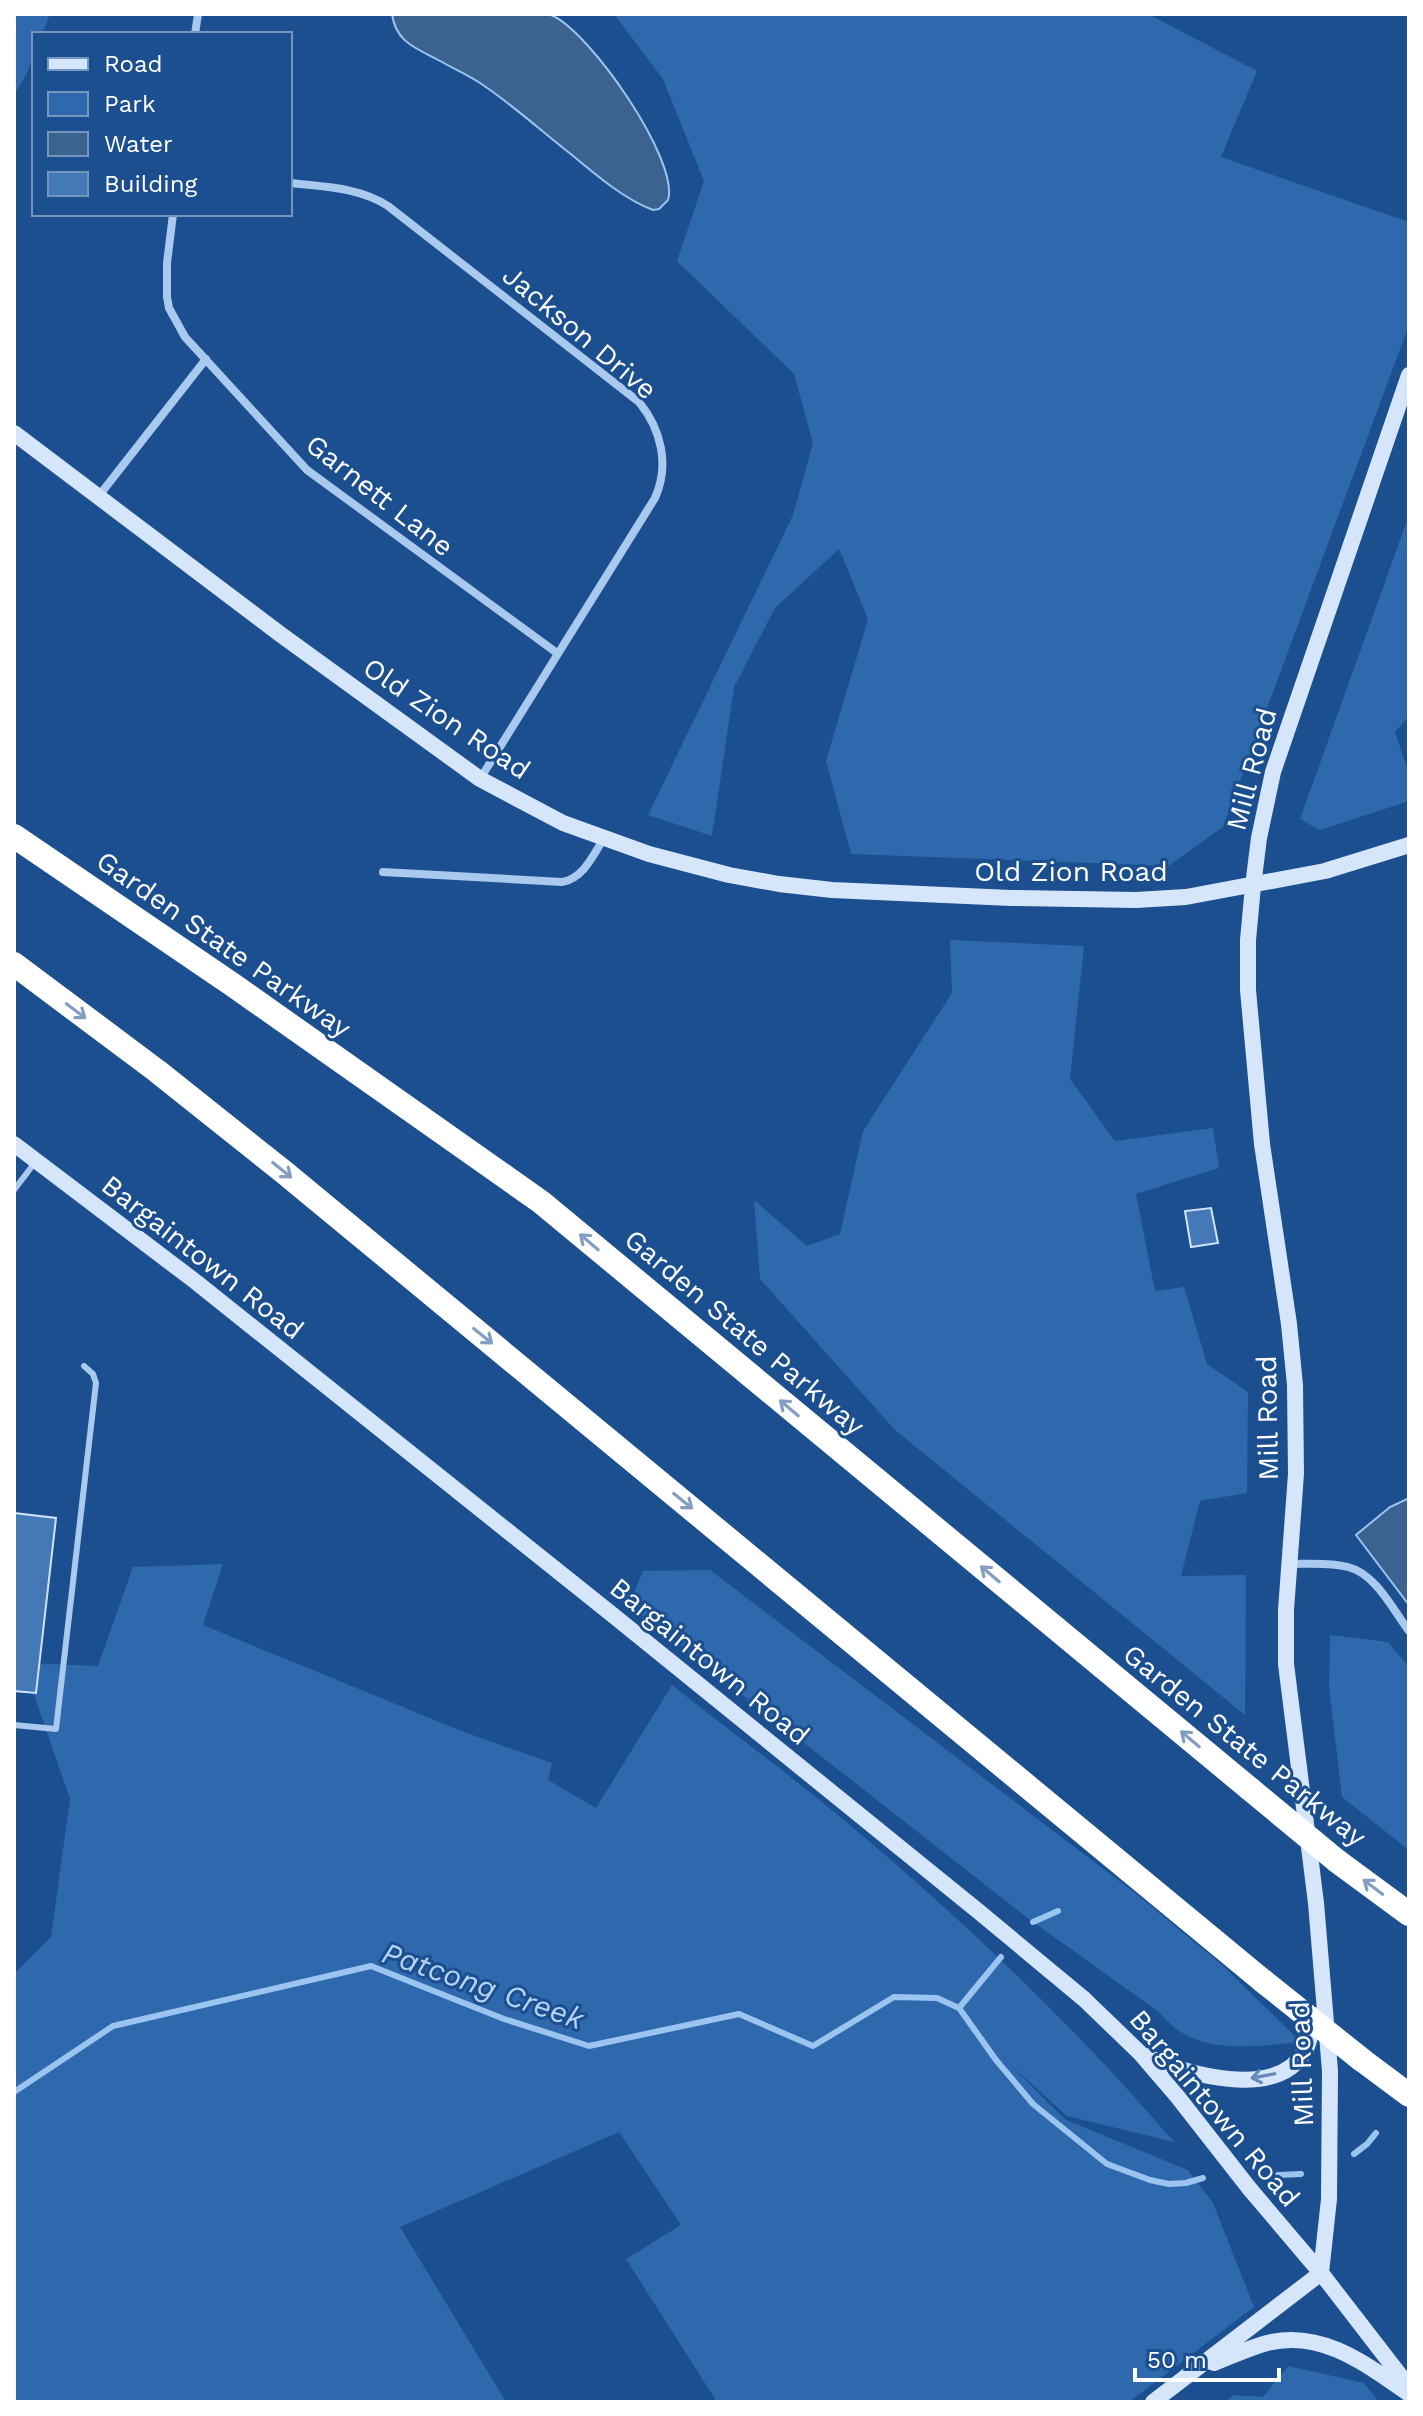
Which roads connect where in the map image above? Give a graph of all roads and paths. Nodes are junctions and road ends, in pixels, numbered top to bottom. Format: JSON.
{"nodes":[{"id":1,"x":292,"y":183,"type":"edge"},
{"id":2,"x":173,"y":216,"type":"edge"},
{"id":3,"x":206,"y":359,"type":"junction"},
{"id":4,"x":1409,"y":375,"type":"edge"},
{"id":5,"x":14,"y":433,"type":"edge"},
{"id":6,"x":98,"y":497,"type":"junction"},
{"id":7,"x":557,"y":653,"type":"junction"},
{"id":8,"x":480,"y":779,"type":"junction"},
{"id":9,"x":14,"y":836,"type":"edge"},
{"id":10,"x":604,"y":838,"type":"junction"},
{"id":11,"x":1409,"y":845,"type":"edge"},
{"id":12,"x":383,"y":872,"type":"dead end"},
{"id":13,"x":1253,"y":886,"type":"junction"},
{"id":14,"x":14,"y":964,"type":"edge"},
{"id":15,"x":14,"y":1144,"type":"edge"},
{"id":16,"x":36,"y":1161,"type":"junction"},
{"id":17,"x":14,"y":1190,"type":"edge"},
{"id":18,"x":84,"y":1366,"type":"dead end"},
{"id":19,"x":1289,"y":1564,"type":"junction"},
{"id":20,"x":1409,"y":1631,"type":"edge"},
{"id":21,"x":14,"y":1725,"type":"edge"},
{"id":22,"x":1409,"y":1914,"type":"edge"},
{"id":23,"x":1323,"y":1970,"type":"junction"},
{"id":24,"x":1140,"y":2053,"type":"junction"},
{"id":25,"x":1409,"y":2095,"type":"edge"},
{"id":26,"x":1321,"y":2273,"type":"junction"},
{"id":27,"x":1194,"y":2371,"type":"junction"},
{"id":28,"x":1409,"y":2387,"type":"edge"},
{"id":29,"x":1409,"y":2394,"type":"edge"},
{"id":30,"x":1153,"y":2402,"type":"edge"}],
"edges":[{"from":1,"to":7,"type":"street","name":"Jackson Drive"},
{"from":2,"to":3,"type":"street","name":"Garnett Lane"},
{"from":3,"to":6,"type":"street"},
{"from":3,"to":7,"type":"street","name":"Garnett Lane"},
{"from":4,"to":13,"type":"street","name":"Mill Road"},
{"from":5,"to":6,"type":"street","name":"Old Zion Road"},
{"from":6,"to":8,"type":"street","name":"Old Zion Road"},
{"from":7,"to":8,"type":"street","name":"Jackson Drive"},
{"from":8,"to":10,"type":"street","name":"Old Zion Road"},
{"from":22,"to":9,"type":"highway","name":"Garden State Parkway","one_way":true,"bridge":true},
{"from":10,"to":12,"type":"street"},
{"from":10,"to":13,"type":"street","name":"Old Zion Road"},
{"from":11,"to":13,"type":"street","name":"Old Zion Road"},
{"from":13,"to":19,"type":"street","name":"Mill Road"},
{"from":14,"to":25,"type":"highway","one_way":true,"bridge":true},
{"from":15,"to":16,"type":"street","name":"Bargaintown Road"},
{"from":16,"to":17,"type":"lane"},
{"from":16,"to":24,"type":"street","name":"Bargaintown Road"},
{"from":18,"to":21,"type":"lane"},
{"from":19,"to":20,"type":"street"},
{"from":19,"to":23,"type":"street","name":"Mill Road"},
{"from":23,"to":24,"type":"street","one_way":true},
{"from":23,"to":26,"type":"street","name":"Mill Road"},
{"from":24,"to":26,"type":"street","name":"Bargaintown Road"},
{"from":26,"to":27,"type":"street"},
{"from":26,"to":28,"type":"street","name":"Bargaintown Road"},
{"from":27,"to":29,"type":"street"},
{"from":27,"to":30,"type":"street"}]}
